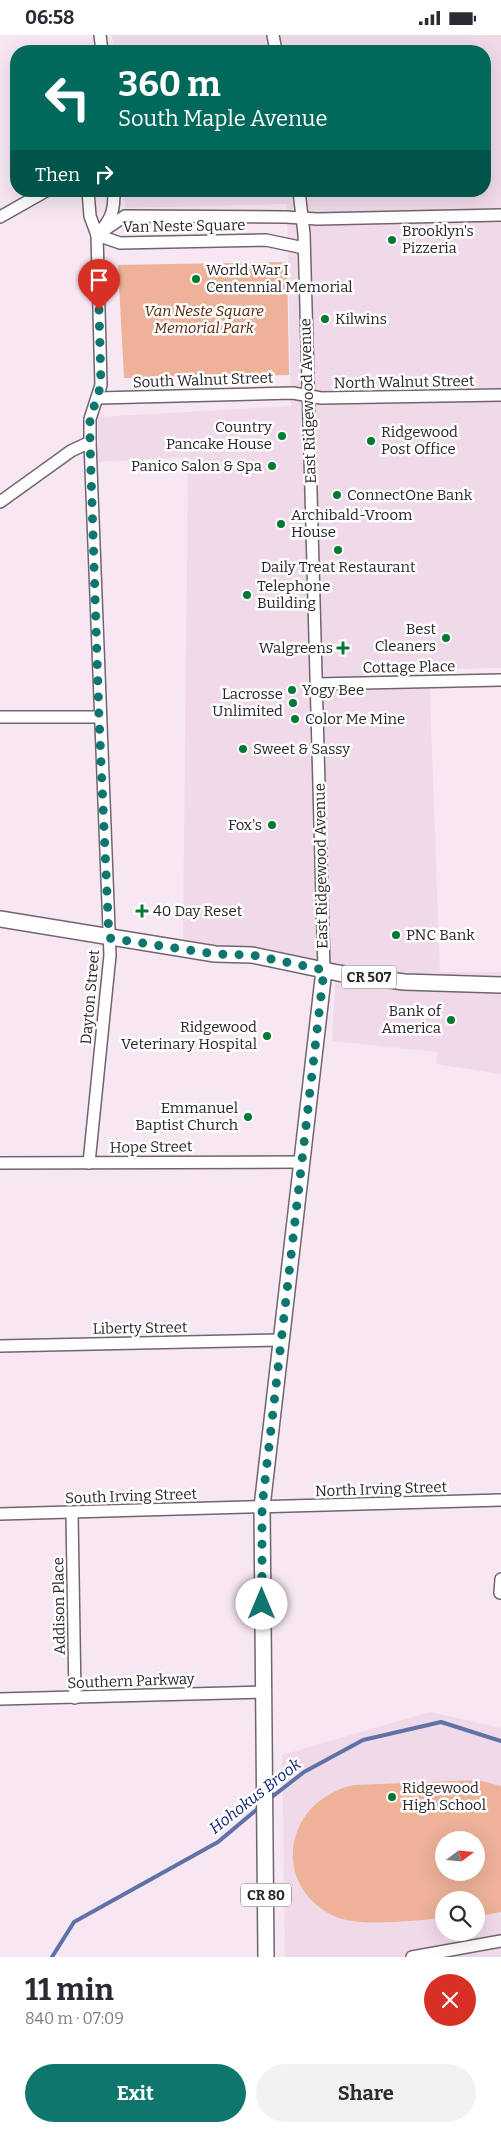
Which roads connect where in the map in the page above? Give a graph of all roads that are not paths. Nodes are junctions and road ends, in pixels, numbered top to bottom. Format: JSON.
{"nodes":[{"id":1,"x":35,"y":197,"type":"edge"},
{"id":2,"x":88,"y":197,"type":"edge"},
{"id":3,"x":114,"y":197,"type":"edge"},
{"id":4,"x":300,"y":197,"type":"edge"},
{"id":5,"x":501,"y":215,"type":"edge"},
{"id":6,"x":0,"y":217,"type":"edge"},
{"id":7,"x":302,"y":218,"type":"junction"},
{"id":8,"x":97,"y":235,"type":"junction"},
{"id":9,"x":304,"y":248,"type":"junction"},
{"id":10,"x":501,"y":395,"type":"edge"},
{"id":11,"x":308,"y":396,"type":"junction"},
{"id":12,"x":98,"y":398,"type":"junction"},
{"id":13,"x":90,"y":442,"type":"junction"},
{"id":14,"x":0,"y":502,"type":"edge"},
{"id":15,"x":501,"y":680,"type":"edge"},
{"id":16,"x":317,"y":684,"type":"junction"},
{"id":17,"x":0,"y":717,"type":"edge"},
{"id":18,"x":99,"y":717,"type":"junction"},
{"id":19,"x":0,"y":919,"type":"edge"},
{"id":20,"x":109,"y":938,"type":"junction"},
{"id":21,"x":324,"y":970,"type":"junction"},
{"id":22,"x":501,"y":985,"type":"edge"},
{"id":23,"x":302,"y":1162,"type":"junction"},
{"id":24,"x":0,"y":1163,"type":"edge"},
{"id":25,"x":89,"y":1163,"type":"junction"},
{"id":26,"x":281,"y":1340,"type":"junction"},
{"id":27,"x":0,"y":1346,"type":"edge"},
{"id":28,"x":501,"y":1501,"type":"edge"},
{"id":29,"x":262,"y":1507,"type":"junction"},
{"id":30,"x":72,"y":1513,"type":"junction"},
{"id":31,"x":0,"y":1514,"type":"edge"},
{"id":32,"x":501,"y":1579,"type":"edge"},
{"id":33,"x":500,"y":1593,"type":"dead end"},
{"id":34,"x":263,"y":1692,"type":"junction"},
{"id":35,"x":75,"y":1698,"type":"junction"},
{"id":36,"x":0,"y":1699,"type":"edge"},
{"id":37,"x":501,"y":1941,"type":"edge"},
{"id":38,"x":266,"y":1957,"type":"edge"},
{"id":39,"x":412,"y":1957,"type":"edge"}],
"edges":[{"from":1,"to":6,"type":"street"},
{"from":2,"to":8,"type":"street","name":"Dayton Street"},
{"from":3,"to":8,"type":"street"},
{"from":4,"to":7,"type":"street","name":"East Ridgewood Avenue"},
{"from":5,"to":7,"type":"street","name":"Van Neste Square"},
{"from":7,"to":8,"type":"street","name":"Van Neste Square"},
{"from":7,"to":9,"type":"street","name":"East Ridgewood Avenue"},
{"from":8,"to":9,"type":"street","name":"Van Neste Square"},
{"from":8,"to":12,"type":"street","name":"Dayton Street"},
{"from":9,"to":11,"type":"street","name":"East Ridgewood Avenue"},
{"from":10,"to":11,"type":"street","name":"North Walnut Street"},
{"from":11,"to":12,"type":"street","name":"South Walnut Street"},
{"from":11,"to":16,"type":"street","name":"East Ridgewood Avenue"},
{"from":12,"to":13,"type":"street","name":"Dayton Street"},
{"from":13,"to":14,"type":"street"},
{"from":13,"to":18,"type":"street","name":"Dayton Street"},
{"from":15,"to":16,"type":"street","name":"Cottage Place"},
{"from":16,"to":21,"type":"street","name":"East Ridgewood Avenue"},
{"from":17,"to":18,"type":"street"},
{"from":18,"to":20,"type":"street","name":"Dayton Street"},
{"from":19,"to":20,"type":"main road","number":"CR 507"},
{"from":20,"to":21,"type":"main road","number":"CR 507"},
{"from":20,"to":25,"type":"street","name":"Dayton Street"},
{"from":21,"to":22,"type":"main road","number":"CR 507"},
{"from":21,"to":23,"type":"main road","name":"East Ridgewood Avenue","number":"CR 80"},
{"from":23,"to":25,"type":"street","name":"Hope Street"},
{"from":23,"to":26,"type":"main road","name":"East Ridgewood Avenue","number":"CR 80"},
{"from":24,"to":25,"type":"street","name":"Hope Street"},
{"from":26,"to":27,"type":"street","name":"Liberty Street"},
{"from":26,"to":29,"type":"main road","name":"East Ridgewood Avenue","number":"CR 80"},
{"from":28,"to":29,"type":"street","name":"North Irving Street"},
{"from":29,"to":30,"type":"street","name":"South Irving Street"},
{"from":29,"to":34,"type":"main road","name":"East Ridgewood Avenue","number":"CR 80"},
{"from":30,"to":31,"type":"street","name":"South Irving Street"},
{"from":30,"to":35,"type":"street","name":"Addison Place"},
{"from":32,"to":33,"type":"street"},
{"from":34,"to":35,"type":"street","name":"Southern Parkway"},
{"from":34,"to":38,"type":"main road","name":"East Ridgewood Avenue","number":"CR 80"},
{"from":35,"to":36,"type":"street","name":"Southern Parkway"},
{"from":37,"to":39,"type":"street"}]}
